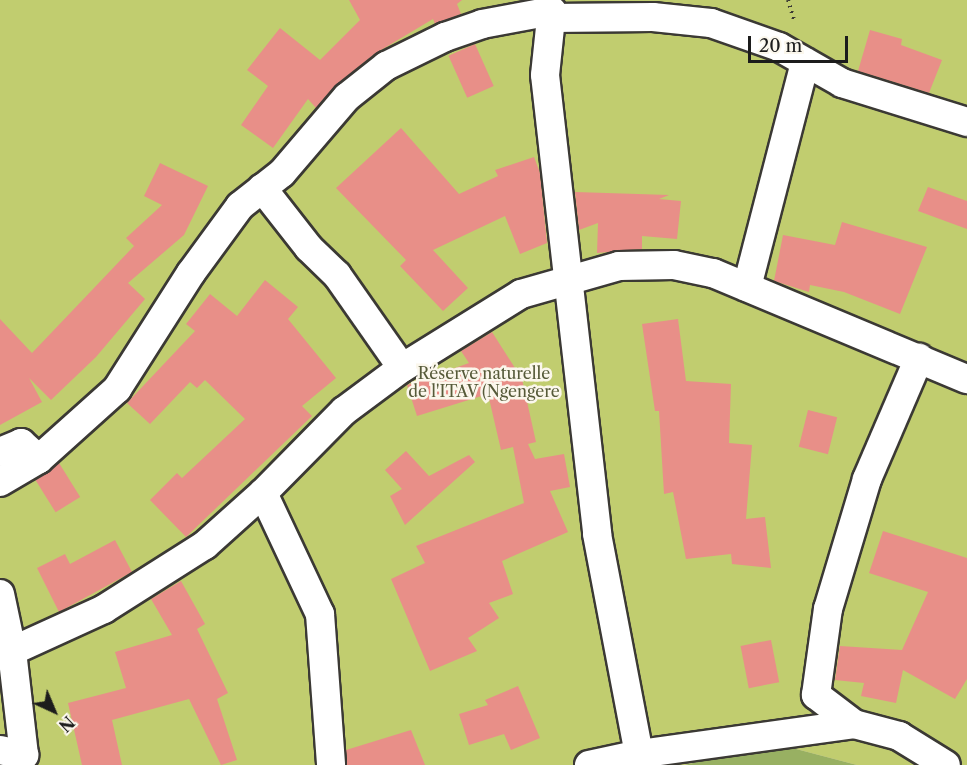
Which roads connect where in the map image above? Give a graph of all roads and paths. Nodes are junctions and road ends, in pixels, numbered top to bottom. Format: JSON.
{"nodes":[{"id":1,"x":551,"y":18,"type":"junction"},
{"id":2,"x":805,"y":62,"type":"junction"},
{"id":3,"x":967,"y":122,"type":"edge"},
{"id":4,"x":262,"y":188,"type":"junction"},
{"id":5,"x":570,"y":280,"type":"junction"},
{"id":6,"x":747,"y":287,"type":"junction"},
{"id":7,"x":919,"y":358,"type":"junction"},
{"id":8,"x":402,"y":368,"type":"junction"},
{"id":9,"x":967,"y":379,"type":"edge"},
{"id":10,"x":0,"y":452,"type":"edge"},
{"id":11,"x":39,"y":459,"type":"junction"},
{"id":12,"x":0,"y":482,"type":"edge"},
{"id":13,"x":263,"y":493,"type":"junction"},
{"id":14,"x":0,"y":594,"type":"edge"},
{"id":15,"x":12,"y":651,"type":"junction"},
{"id":16,"x":854,"y":724,"type":"junction"},
{"id":17,"x":639,"y":754,"type":"junction"},
{"id":18,"x":16,"y":757,"type":"edge"},
{"id":19,"x":331,"y":765,"type":"edge"},
{"id":20,"x":589,"y":765,"type":"edge"},
{"id":21,"x":946,"y":765,"type":"edge"}],
"edges":[{"from":1,"to":2,"type":"street"},
{"from":1,"to":4,"type":"street"},
{"from":1,"to":5,"type":"street"},
{"from":2,"to":3,"type":"street"},
{"from":2,"to":6,"type":"street"},
{"from":4,"to":8,"type":"street"},
{"from":4,"to":11,"type":"street"},
{"from":5,"to":6,"type":"street"},
{"from":5,"to":8,"type":"street"},
{"from":5,"to":17,"type":"street"},
{"from":6,"to":7,"type":"street"},
{"from":7,"to":9,"type":"street"},
{"from":7,"to":16,"type":"street"},
{"from":8,"to":13,"type":"street"},
{"from":10,"to":11,"type":"street"},
{"from":11,"to":12,"type":"street"},
{"from":13,"to":15,"type":"street"},
{"from":13,"to":19,"type":"street"},
{"from":14,"to":15,"type":"street"},
{"from":15,"to":18,"type":"street"},
{"from":16,"to":17,"type":"street"},
{"from":16,"to":21,"type":"street"},
{"from":17,"to":20,"type":"street"}]}
